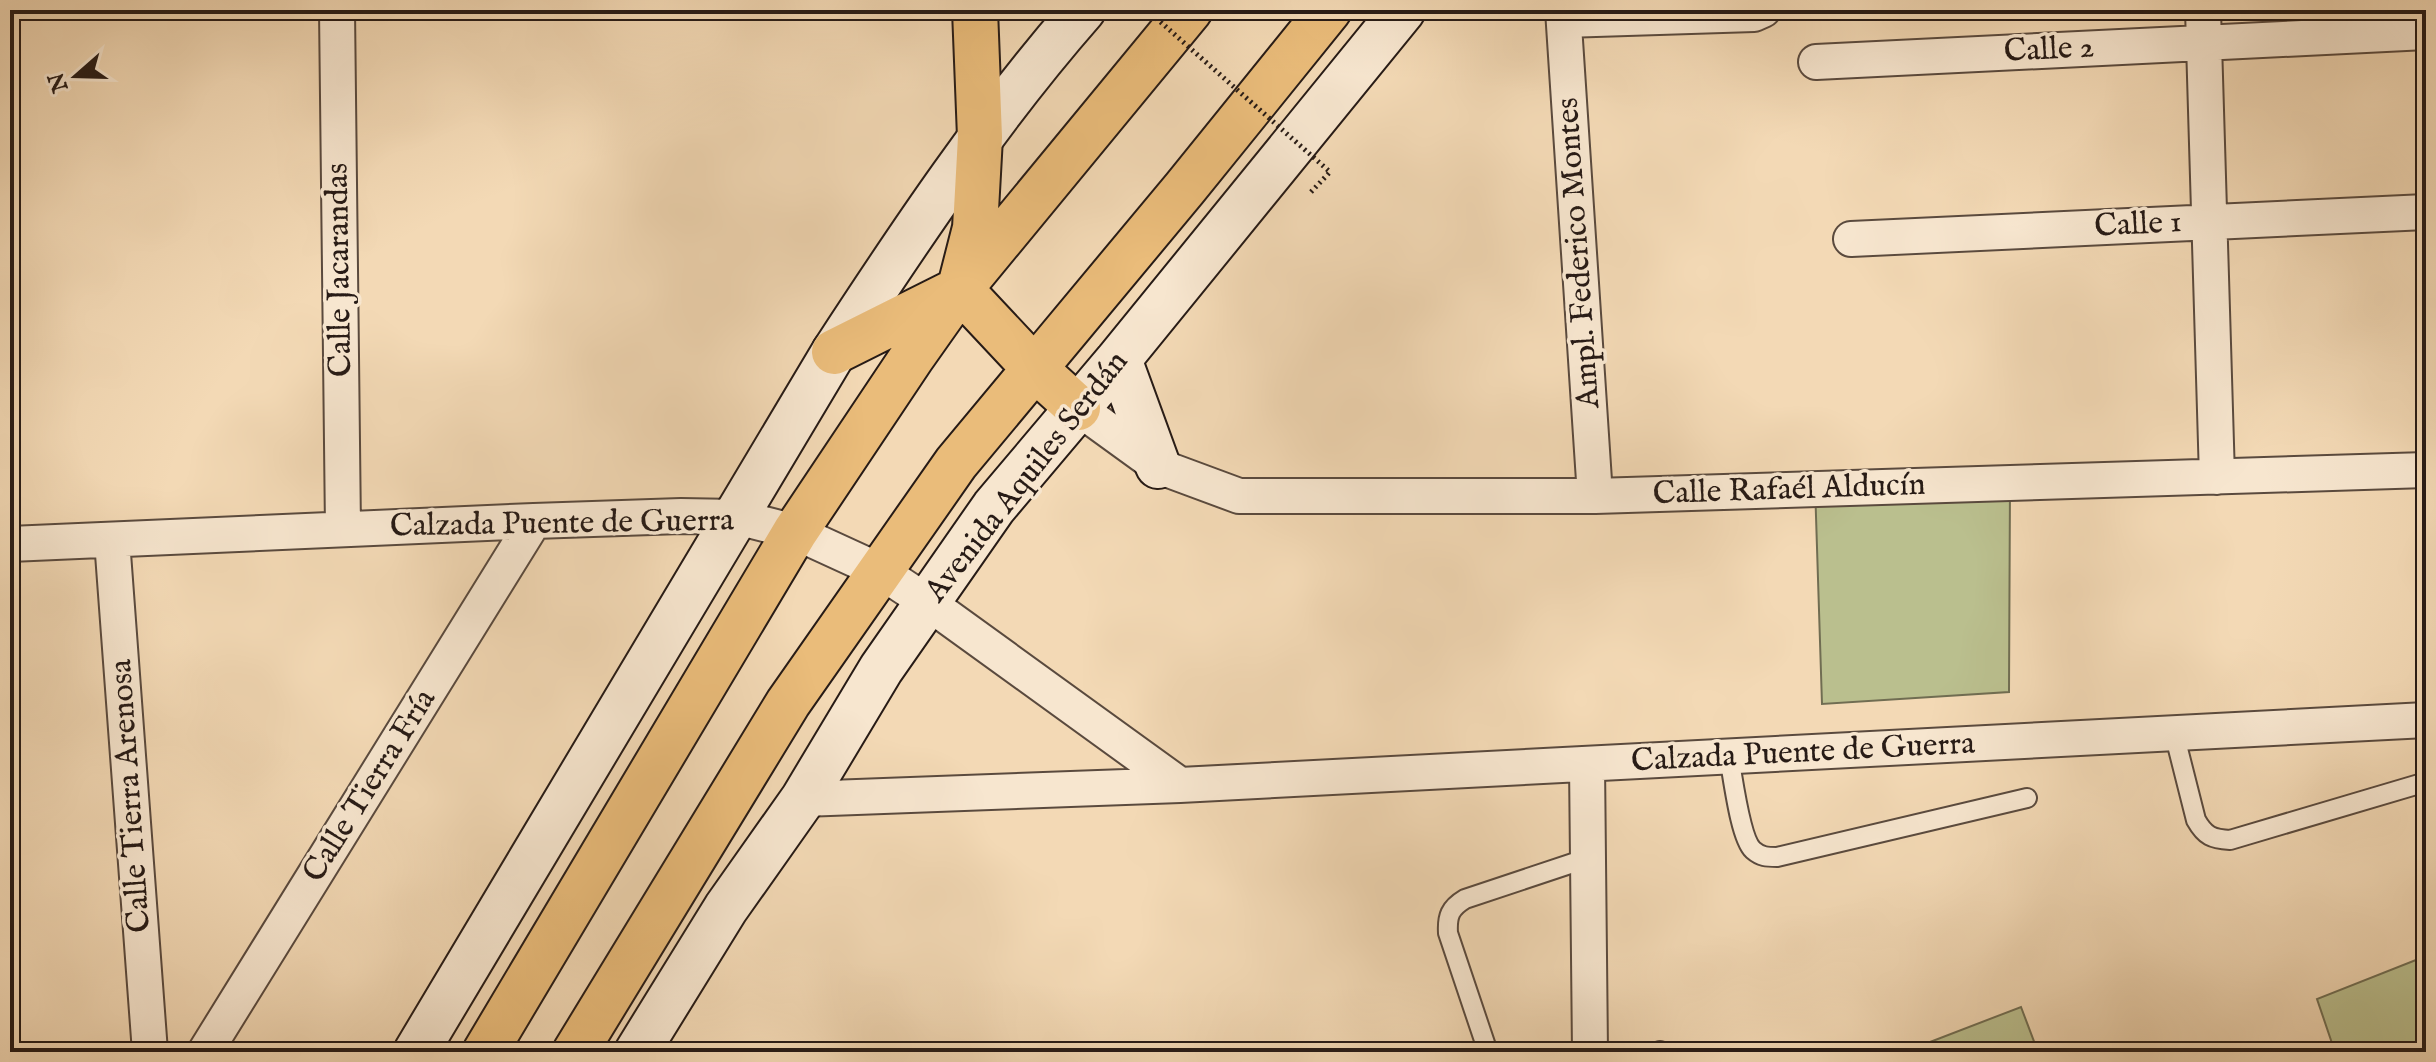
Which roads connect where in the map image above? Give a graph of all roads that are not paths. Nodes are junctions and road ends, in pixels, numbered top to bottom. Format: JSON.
{"nodes":[{"id":1,"x":337,"y":10,"type":"edge"},
{"id":2,"x":975,"y":10,"type":"edge"},
{"id":3,"x":1083,"y":10,"type":"edge"},
{"id":4,"x":1190,"y":10,"type":"edge"},
{"id":5,"x":1329,"y":10,"type":"edge"},
{"id":6,"x":1403,"y":10,"type":"edge"},
{"id":7,"x":1763,"y":10,"type":"edge"},
{"id":8,"x":1686,"y":13,"type":"edge"},
{"id":9,"x":1564,"y":15,"type":"edge"},
{"id":10,"x":2204,"y":26,"type":"edge"},
{"id":11,"x":2426,"y":32,"type":"edge"},
{"id":12,"x":1816,"y":62,"type":"dead end"},
{"id":13,"x":980,"y":137,"type":"junction"},
{"id":14,"x":2426,"y":212,"type":"edge"},
{"id":15,"x":2208,"y":222,"type":"junction"},
{"id":16,"x":1851,"y":239,"type":"dead end"},
{"id":17,"x":960,"y":289,"type":"junction"},
{"id":18,"x":834,"y":352,"type":"junction"},
{"id":19,"x":1119,"y":359,"type":"junction"},
{"id":20,"x":1034,"y":368,"type":"junction"},
{"id":21,"x":1078,"y":408,"type":"junction"},
{"id":22,"x":1158,"y":466,"type":"junction"},
{"id":23,"x":2426,"y":470,"type":"edge"},
{"id":24,"x":2217,"y":477,"type":"junction"},
{"id":25,"x":1595,"y":496,"type":"junction"},
{"id":26,"x":737,"y":517,"type":"junction"},
{"id":27,"x":534,"y":521,"type":"junction"},
{"id":28,"x":343,"y":529,"type":"junction"},
{"id":29,"x":795,"y":532,"type":"junction"},
{"id":30,"x":112,"y":540,"type":"junction"},
{"id":31,"x":10,"y":544,"type":"edge"},
{"id":32,"x":880,"y":571,"type":"junction"},
{"id":33,"x":927,"y":602,"type":"junction"},
{"id":34,"x":2426,"y":720,"type":"edge"},
{"id":35,"x":2174,"y":733,"type":"junction"},
{"id":36,"x":1729,"y":757,"type":"junction"},
{"id":37,"x":1587,"y":764,"type":"junction"},
{"id":38,"x":2426,"y":782,"type":"edge"},
{"id":39,"x":1180,"y":785,"type":"junction"},
{"id":40,"x":2027,"y":798,"type":"dead end"},
{"id":41,"x":803,"y":799,"type":"junction"},
{"id":42,"x":1588,"y":858,"type":"junction"},
{"id":43,"x":150,"y":1052,"type":"edge"},
{"id":44,"x":205,"y":1052,"type":"edge"},
{"id":45,"x":416,"y":1052,"type":"edge"},
{"id":46,"x":485,"y":1052,"type":"edge"},
{"id":47,"x":575,"y":1052,"type":"edge"},
{"id":48,"x":637,"y":1052,"type":"edge"},
{"id":49,"x":1488,"y":1052,"type":"edge"},
{"id":50,"x":1590,"y":1052,"type":"edge"}],
"edges":[{"from":1,"to":28,"type":"street","name":"Calle Jacarandas"},
{"from":2,"to":13,"type":"main road"},
{"from":3,"to":13,"type":"street"},
{"from":4,"to":17,"type":"main road"},
{"from":5,"to":20,"type":"main road","name":"Avenida Aquiles Serdán"},
{"from":6,"to":19,"type":"street","name":"Avenida Aquiles Serdán"},
{"from":7,"to":8,"type":"street"},
{"from":8,"to":9,"type":"street"},
{"from":9,"to":25,"type":"street","name":"Ampl. Federico Montes"},
{"from":10,"to":11,"type":"street","name":"Calle 2"},
{"from":10,"to":12,"type":"street","name":"Calle 2"},
{"from":10,"to":15,"type":"street"},
{"from":13,"to":17,"type":"main road"},
{"from":13,"to":18,"type":"street"},
{"from":14,"to":15,"type":"street","name":"Calle 1"},
{"from":15,"to":16,"type":"street","name":"Calle 1"},
{"from":15,"to":24,"type":"street"},
{"from":17,"to":18,"type":"main road"},
{"from":17,"to":20,"type":"main road"},
{"from":17,"to":29,"type":"main road"},
{"from":18,"to":26,"type":"street"},
{"from":19,"to":21,"type":"street","name":"Avenida Aquiles Serdán"},
{"from":19,"to":22,"type":"street"},
{"from":20,"to":21,"type":"main road"},
{"from":20,"to":32,"type":"main road","name":"Avenida Aquiles Serdán"},
{"from":21,"to":22,"type":"street","name":"Calle Rafaél Alducín"},
{"from":21,"to":33,"type":"street","name":"Avenida Aquiles Serdán"},
{"from":22,"to":25,"type":"street","name":"Calle Rafaél Alducín"},
{"from":23,"to":24,"type":"street","name":"Calle Rafaél Alducín"},
{"from":24,"to":25,"type":"street","name":"Calle Rafaél Alducín"},
{"from":26,"to":27,"type":"street","name":"Calzada Puente de Guerra"},
{"from":26,"to":29,"type":"street","name":"Calzada Puente de Guerra"},
{"from":26,"to":45,"type":"street"},
{"from":27,"to":28,"type":"street","name":"Calzada Puente de Guerra"},
{"from":27,"to":44,"type":"street","name":"Calle Tierra Fría"},
{"from":28,"to":30,"type":"street","name":"Calzada Puente de Guerra"},
{"from":29,"to":32,"type":"street","name":"Calzada Puente de Guerra"},
{"from":29,"to":46,"type":"main road"},
{"from":30,"to":31,"type":"street","name":"Calzada Puente de Guerra"},
{"from":30,"to":43,"type":"street","name":"Calle Tierra Arenosa"},
{"from":32,"to":33,"type":"street","name":"Calzada Puente de Guerra"},
{"from":32,"to":47,"type":"main road","name":"Avenida Aquiles Serdán"},
{"from":33,"to":39,"type":"street","name":"Calzada Puente de Guerra"},
{"from":33,"to":41,"type":"street","name":"Avenida Aquiles Serdán"},
{"from":34,"to":35,"type":"street","name":"Calzada Puente de Guerra"},
{"from":35,"to":36,"type":"street","name":"Calzada Puente de Guerra"},
{"from":35,"to":38,"type":"lane"},
{"from":36,"to":37,"type":"street","name":"Calzada Puente de Guerra"},
{"from":36,"to":40,"type":"lane"},
{"from":37,"to":39,"type":"street","name":"Calzada Puente de Guerra"},
{"from":37,"to":42,"type":"street"},
{"from":39,"to":41,"type":"street","name":"Calzada Puente de Guerra"},
{"from":41,"to":48,"type":"street","name":"Avenida Aquiles Serdán"},
{"from":42,"to":49,"type":"lane"},
{"from":42,"to":50,"type":"street"}]}
